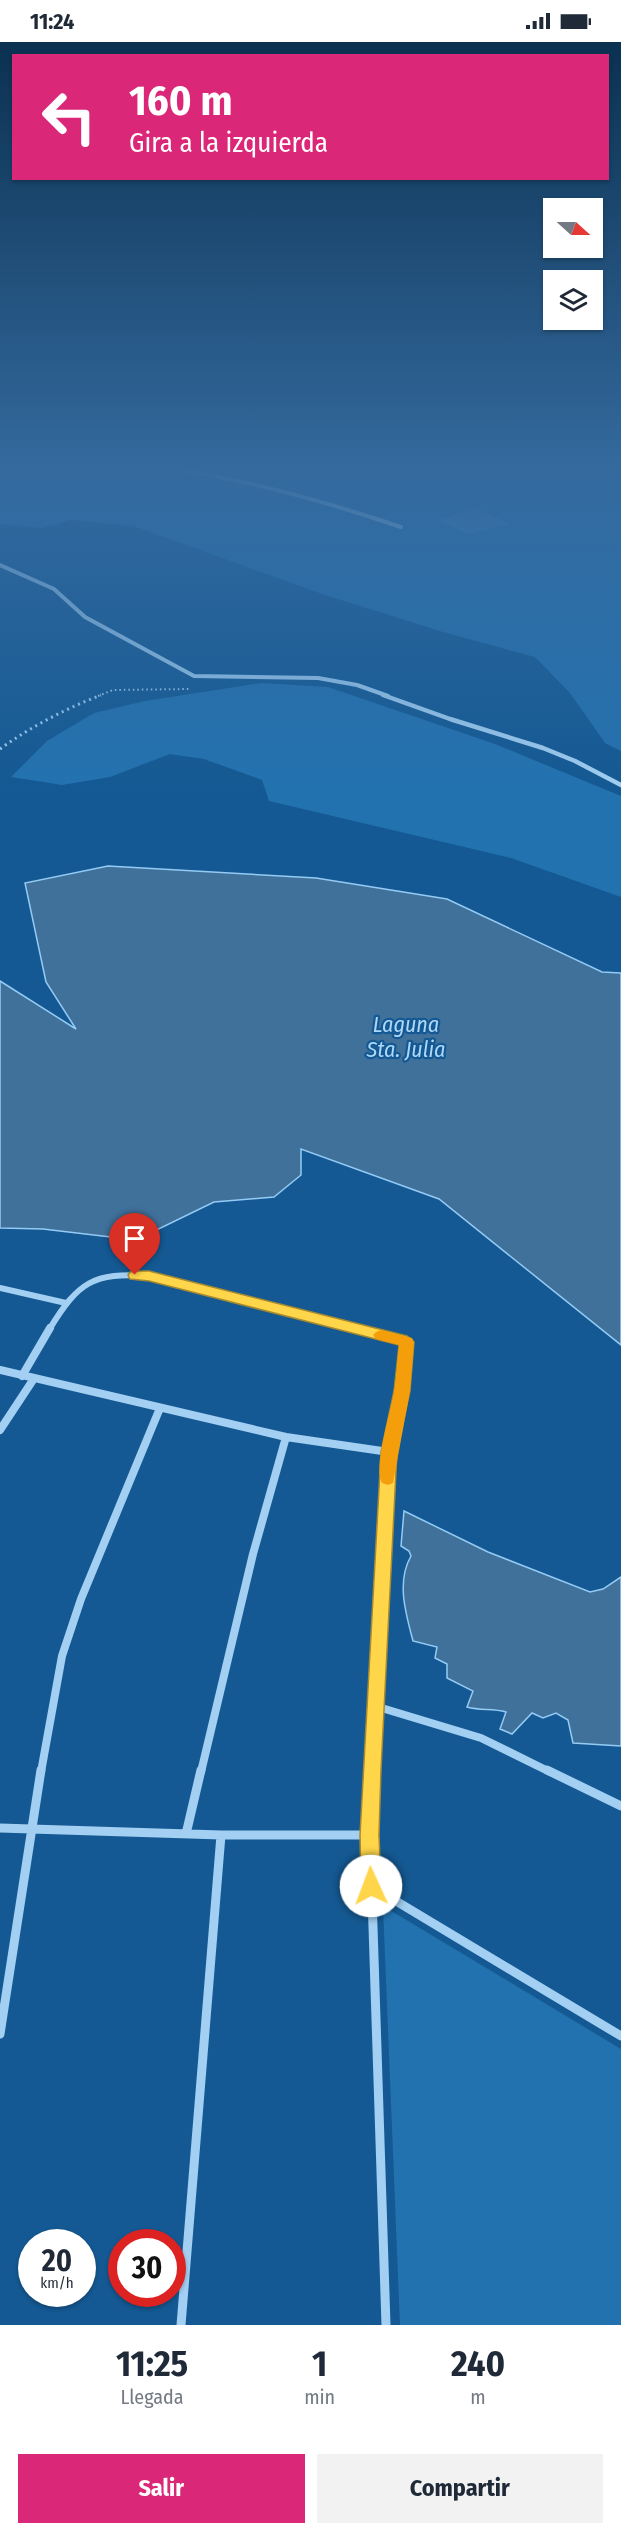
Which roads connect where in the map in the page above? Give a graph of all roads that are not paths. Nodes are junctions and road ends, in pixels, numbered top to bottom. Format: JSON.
{"nodes":[{"id":1,"x":28,"y":578,"type":"edge"},
{"id":2,"x":621,"y":785,"type":"edge"},
{"id":3,"x":0,"y":1288,"type":"edge"},
{"id":4,"x":66,"y":1303,"type":"junction"},
{"id":5,"x":0,"y":1370,"type":"edge"},
{"id":6,"x":22,"y":1376,"type":"junction"},
{"id":7,"x":33,"y":1380,"type":"junction"},
{"id":8,"x":160,"y":1408,"type":"junction"},
{"id":9,"x":0,"y":1430,"type":"edge"},
{"id":10,"x":286,"y":1437,"type":"junction"},
{"id":11,"x":389,"y":1452,"type":"junction"},
{"id":12,"x":375,"y":1706,"type":"junction"},
{"id":13,"x":621,"y":1806,"type":"edge"},
{"id":14,"x":0,"y":1828,"type":"edge"},
{"id":15,"x":30,"y":1829,"type":"junction"},
{"id":16,"x":186,"y":1834,"type":"junction"},
{"id":17,"x":221,"y":1835,"type":"junction"},
{"id":18,"x":370,"y":1835,"type":"junction"},
{"id":19,"x":371,"y":1886,"type":"junction"},
{"id":20,"x":0,"y":2034,"type":"edge"},
{"id":21,"x":621,"y":2036,"type":"edge"},
{"id":22,"x":182,"y":2325,"type":"edge"},
{"id":23,"x":386,"y":2325,"type":"edge"}],
"edges":[{"from":1,"to":2,"type":"street"},
{"from":3,"to":4,"type":"street"},
{"from":4,"to":6,"type":"street"},
{"from":4,"to":11,"type":"street"},
{"from":5,"to":6,"type":"street"},
{"from":6,"to":7,"type":"street"},
{"from":7,"to":8,"type":"street"},
{"from":7,"to":9,"type":"street"},
{"from":8,"to":10,"type":"street"},
{"from":8,"to":15,"type":"street"},
{"from":10,"to":11,"type":"street"},
{"from":10,"to":16,"type":"street"},
{"from":11,"to":12,"type":"street"},
{"from":12,"to":13,"type":"street"},
{"from":12,"to":18,"type":"street"},
{"from":14,"to":15,"type":"street"},
{"from":15,"to":16,"type":"street"},
{"from":15,"to":20,"type":"street"},
{"from":16,"to":17,"type":"street"},
{"from":17,"to":18,"type":"street"},
{"from":17,"to":22,"type":"street"},
{"from":18,"to":19,"type":"street"},
{"from":19,"to":21,"type":"street"},
{"from":19,"to":23,"type":"street"}]}
